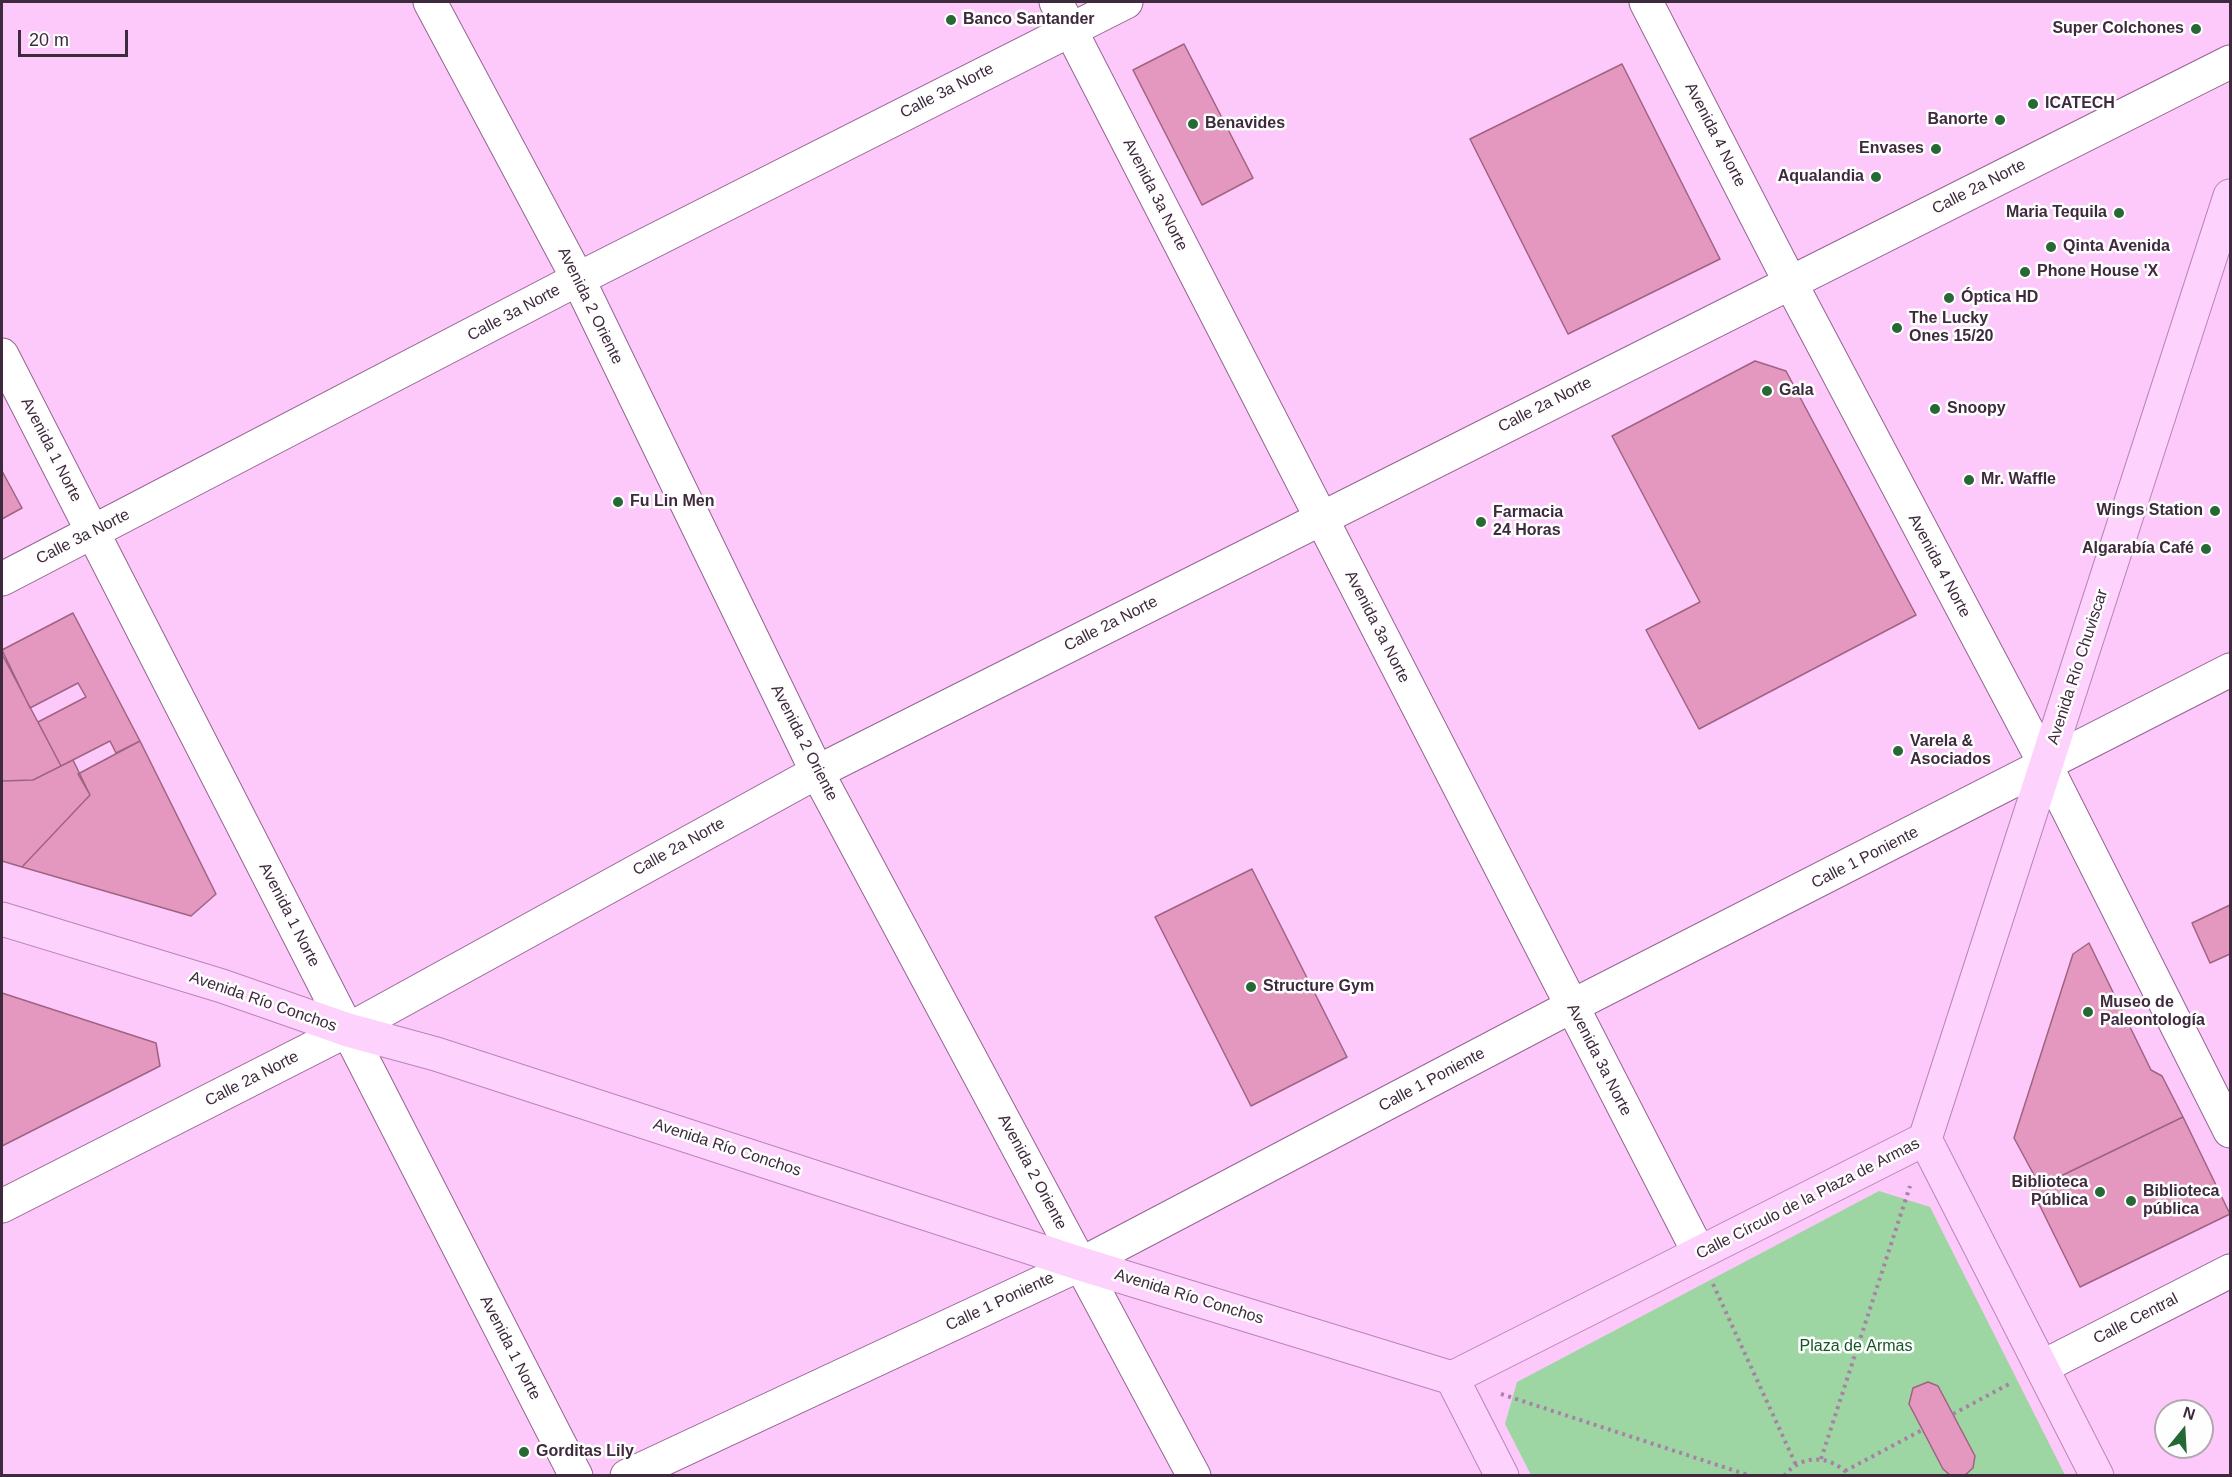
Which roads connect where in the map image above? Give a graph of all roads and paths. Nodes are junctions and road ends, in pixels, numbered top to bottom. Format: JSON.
{"nodes":[{"id":1,"x":430,"y":2,"type":"edge"},
{"id":2,"x":1126,"y":2,"type":"edge"},
{"id":3,"x":1647,"y":2,"type":"edge"},
{"id":4,"x":1063,"y":15,"type":"edge"},
{"id":5,"x":2230,"y":62,"type":"edge"},
{"id":6,"x":2230,"y":196,"type":"edge"},
{"id":7,"x":578,"y":279,"type":"junction"},
{"id":8,"x":1790,"y":282,"type":"junction"},
{"id":9,"x":2,"y":355,"type":"edge"},
{"id":10,"x":1321,"y":518,"type":"junction"},
{"id":11,"x":93,"y":532,"type":"junction"},
{"id":12,"x":2,"y":579,"type":"edge"},
{"id":13,"x":2230,"y":670,"type":"edge"},
{"id":14,"x":2046,"y":766,"type":"junction"},
{"id":15,"x":817,"y":772,"type":"junction"},
{"id":16,"x":2,"y":919,"type":"edge"},
{"id":17,"x":1572,"y":1006,"type":"junction"},
{"id":18,"x":348,"y":1030,"type":"junction"},
{"id":19,"x":2230,"y":1131,"type":"edge"},
{"id":20,"x":1925,"y":1139,"type":"junction"},
{"id":21,"x":2,"y":1206,"type":"edge"},
{"id":22,"x":1699,"y":1253,"type":"junction"},
{"id":23,"x":1081,"y":1264,"type":"junction"},
{"id":24,"x":2230,"y":1271,"type":"edge"},
{"id":25,"x":2042,"y":1367,"type":"junction"},
{"id":26,"x":1452,"y":1378,"type":"junction"},
{"id":27,"x":1953,"y":1414,"type":"dead end"},
{"id":28,"x":1923,"y":1430,"type":"dead end"},
{"id":29,"x":1821,"y":1459,"type":"junction"},
{"id":30,"x":1796,"y":1465,"type":"junction"},
{"id":31,"x":1845,"y":1471,"type":"junction"},
{"id":32,"x":576,"y":1476,"type":"edge"},
{"id":33,"x":627,"y":1476,"type":"edge"},
{"id":34,"x":1194,"y":1476,"type":"edge"},
{"id":35,"x":1502,"y":1476,"type":"edge"},
{"id":36,"x":1750,"y":1476,"type":"edge"},
{"id":37,"x":1784,"y":1476,"type":"edge"},
{"id":38,"x":1850,"y":1476,"type":"edge"},
{"id":39,"x":2097,"y":1476,"type":"edge"}],
"edges":[{"from":1,"to":7,"type":"street","name":"Avenida 2 Oriente"},
{"from":2,"to":4,"type":"street","name":"Calle 3a Norte"},
{"from":3,"to":8,"type":"street","name":"Avenida 4 Norte"},
{"from":4,"to":7,"type":"street","name":"Calle 3a Norte"},
{"from":4,"to":10,"type":"street","name":"Avenida 3a Norte"},
{"from":5,"to":8,"type":"street","name":"Calle 2a Norte"},
{"from":6,"to":14,"type":"main road","name":"Avenida Río Chuviscar"},
{"from":7,"to":11,"type":"street","name":"Calle 3a Norte"},
{"from":7,"to":15,"type":"street","name":"Avenida 2 Oriente"},
{"from":8,"to":10,"type":"street","name":"Calle 2a Norte"},
{"from":8,"to":14,"type":"street","name":"Avenida 4 Norte"},
{"from":9,"to":11,"type":"street","name":"Avenida 1 Norte"},
{"from":10,"to":15,"type":"street","name":"Calle 2a Norte"},
{"from":10,"to":17,"type":"street","name":"Avenida 3a Norte"},
{"from":11,"to":12,"type":"street","name":"Calle 3a Norte"},
{"from":11,"to":18,"type":"street","name":"Avenida 1 Norte"},
{"from":13,"to":14,"type":"street","name":"Calle 1 Poniente"},
{"from":14,"to":17,"type":"street","name":"Calle 1 Poniente"},
{"from":14,"to":19,"type":"street","name":"Avenida 4 Norte"},
{"from":14,"to":20,"type":"main road","name":"Avenida Río Chuviscar"},
{"from":15,"to":18,"type":"street","name":"Calle 2a Norte"},
{"from":15,"to":23,"type":"street","name":"Avenida 2 Oriente"},
{"from":16,"to":18,"type":"main road","name":"Avenida Río Conchos"},
{"from":17,"to":22,"type":"street","name":"Avenida 3a Norte"},
{"from":17,"to":23,"type":"street","name":"Calle 1 Poniente"},
{"from":18,"to":21,"type":"street","name":"Calle 2a Norte"},
{"from":18,"to":23,"type":"main road","name":"Avenida Río Conchos"},
{"from":18,"to":32,"type":"street","name":"Avenida 1 Norte"},
{"from":20,"to":22,"type":"main road","name":"Calle Círculo de la Plaza de Armas"},
{"from":20,"to":25,"type":"main road","name":"Calle Círculo de la Plaza de Armas"},
{"from":20,"to":29,"type":"path"},
{"from":22,"to":26,"type":"main road","name":"Calle Círculo de la Plaza de Armas"},
{"from":22,"to":30,"type":"path"},
{"from":23,"to":26,"type":"main road","name":"Avenida Río Conchos"},
{"from":23,"to":33,"type":"street","name":"Calle 1 Poniente"},
{"from":23,"to":34,"type":"street","name":"Avenida 2 Oriente"},
{"from":24,"to":25,"type":"street","name":"Calle Central"},
{"from":25,"to":27,"type":"path"},
{"from":25,"to":39,"type":"main road","name":"Calle Círculo de la Plaza de Armas"},
{"from":26,"to":35,"type":"main road"},
{"from":26,"to":36,"type":"path"},
{"from":28,"to":31,"type":"path"},
{"from":29,"to":30,"type":"path"},
{"from":29,"to":31,"type":"path"},
{"from":30,"to":37,"type":"path"},
{"from":31,"to":38,"type":"path"}]}
